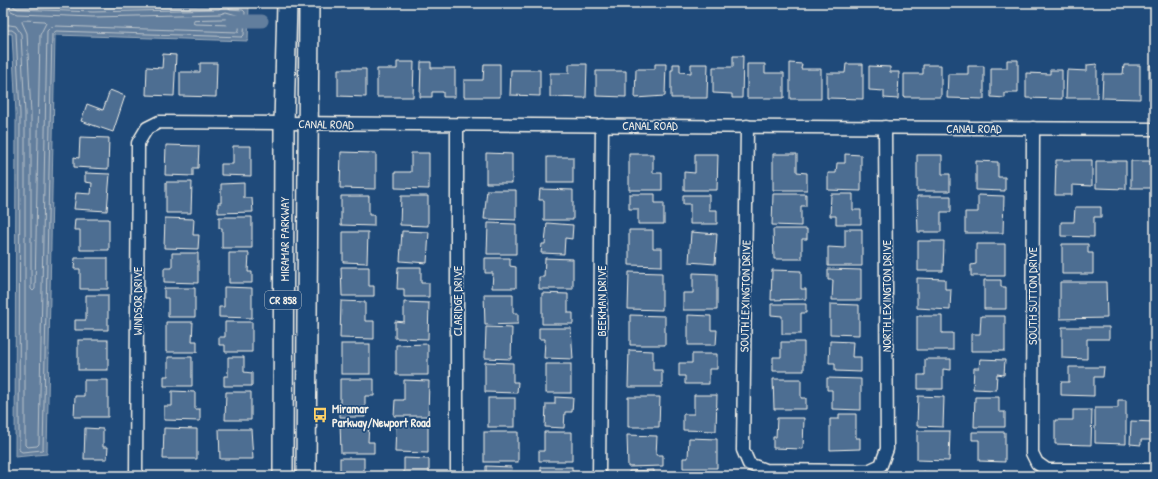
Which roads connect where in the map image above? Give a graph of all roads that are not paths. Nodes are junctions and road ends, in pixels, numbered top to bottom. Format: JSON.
{"nodes":[{"id":1,"x":287,"y":3,"type":"edge"},
{"id":2,"x":309,"y":3,"type":"edge"},
{"id":3,"x":284,"y":124,"type":"junction"},
{"id":4,"x":308,"y":124,"type":"junction"},
{"id":5,"x":602,"y":125,"type":"junction"},
{"id":6,"x":457,"y":126,"type":"junction"},
{"id":7,"x":747,"y":126,"type":"junction"},
{"id":8,"x":885,"y":127,"type":"junction"},
{"id":9,"x":147,"y":128,"type":"joint"},
{"id":10,"x":1033,"y":128,"type":"junction"},
{"id":11,"x":1155,"y":129,"type":"edge"},
{"id":12,"x":881,"y":465,"type":"joint"},
{"id":13,"x":1155,"y":470,"type":"edge"},
{"id":14,"x":136,"y":476,"type":"edge"},
{"id":15,"x":283,"y":476,"type":"edge"},
{"id":16,"x":306,"y":476,"type":"edge"},
{"id":17,"x":457,"y":476,"type":"edge"},
{"id":18,"x":600,"y":476,"type":"edge"}],
"edges":[{"from":1,"to":3,"type":"main road","name":"MIRAMAR PARKWAY","number":"CR 858"},
{"from":2,"to":4,"type":"main road","name":"MIRAMAR PARKWAY","number":"CR 858"},
{"from":3,"to":4,"type":"street","name":"CANAL ROAD"},
{"from":3,"to":9,"type":"street","name":"CANAL ROAD"},
{"from":3,"to":15,"type":"main road","name":"MIRAMAR PARKWAY","number":"CR 858"},
{"from":4,"to":6,"type":"street","name":"CANAL ROAD"},
{"from":4,"to":16,"type":"main road","name":"MIRAMAR PARKWAY","number":"CR 858"},
{"from":5,"to":6,"type":"street","name":"CANAL ROAD"},
{"from":5,"to":7,"type":"street","name":"CANAL ROAD"},
{"from":5,"to":18,"type":"street","name":"BEEKMAN DRIVE"},
{"from":6,"to":17,"type":"street","name":"CLARIDGE DRIVE"},
{"from":7,"to":8,"type":"street","name":"CANAL ROAD"},
{"from":7,"to":12,"type":"street","name":"SOUTH LEXINGTON DRIVE"},
{"from":8,"to":10,"type":"street","name":"CANAL ROAD"},
{"from":8,"to":12,"type":"street","name":"NORTH LEXINGTON DRIVE"},
{"from":9,"to":14,"type":"street","name":"WINDSOR DRIVE"},
{"from":10,"to":11,"type":"street","name":"CANAL ROAD"},
{"from":10,"to":13,"type":"street","name":"SOUTH SUTTON DRIVE"}]}
